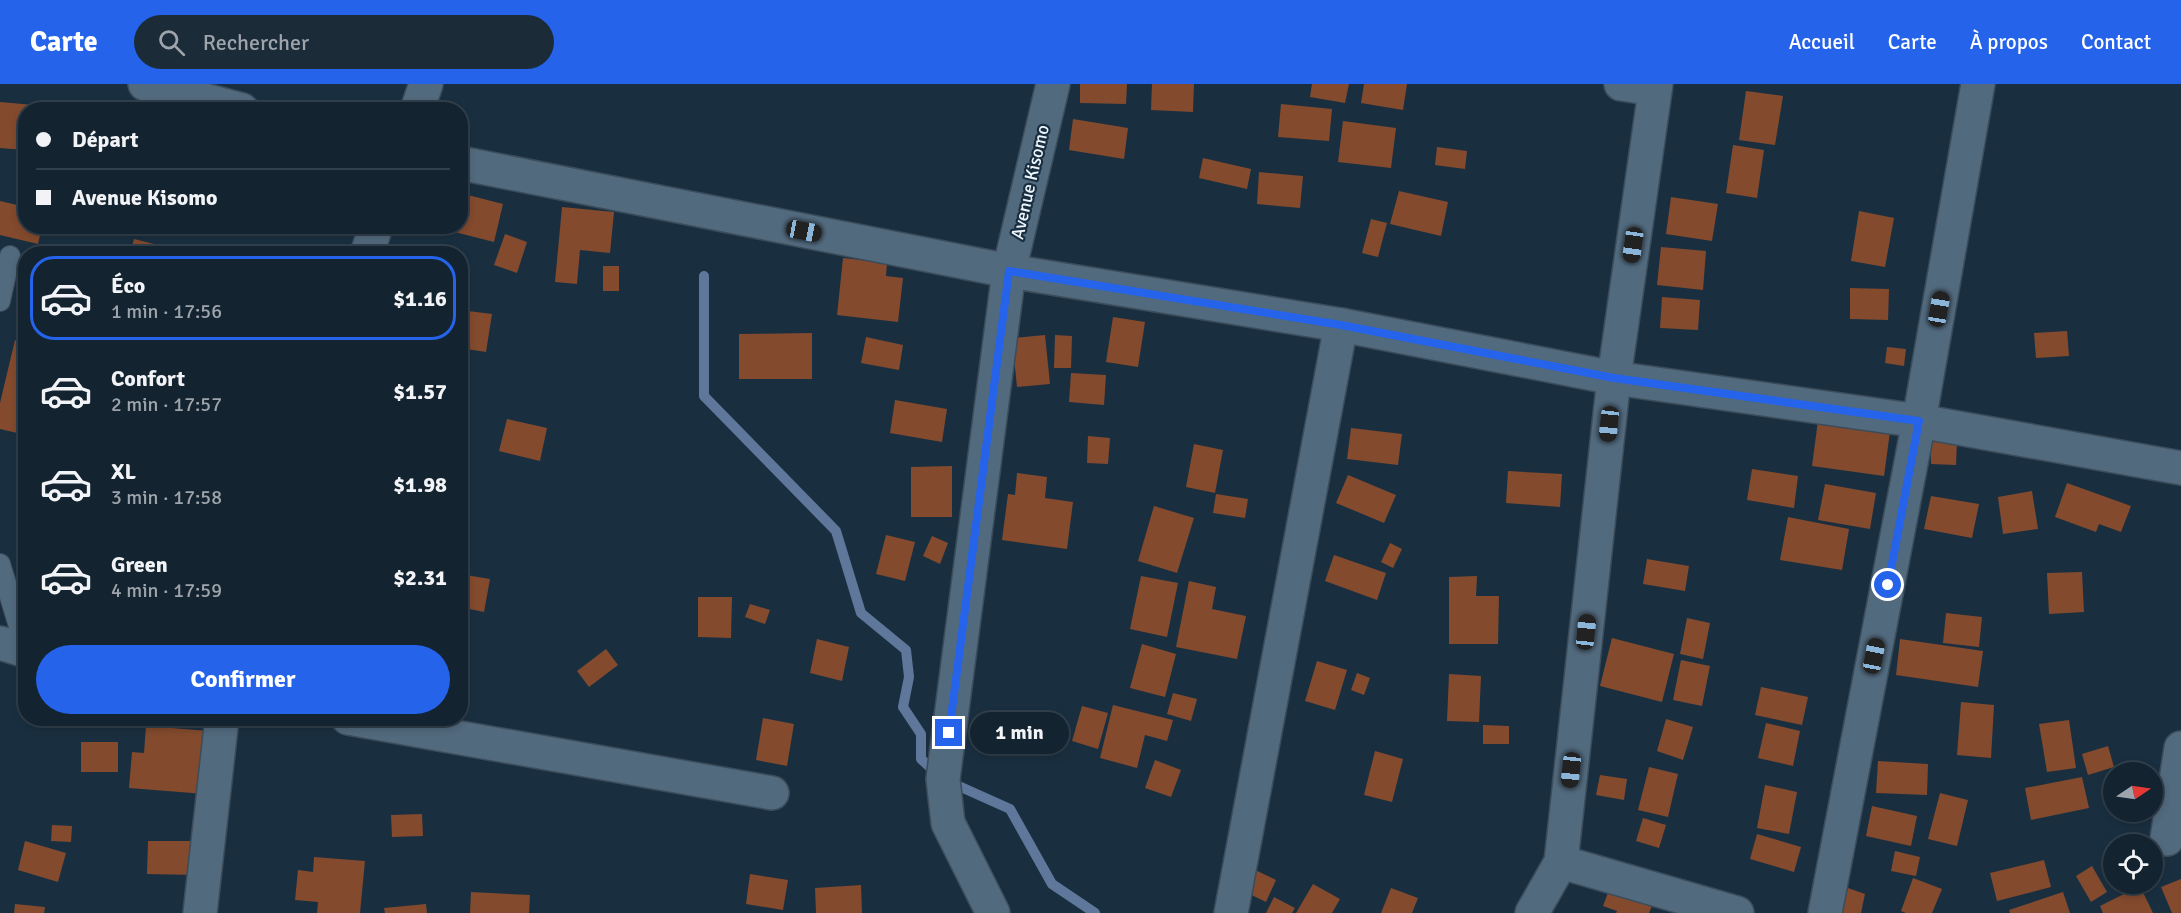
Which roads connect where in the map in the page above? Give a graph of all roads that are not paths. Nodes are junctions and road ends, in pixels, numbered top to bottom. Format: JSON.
{"nodes":[{"id":1,"x":145,"y":84,"type":"edge"},
{"id":2,"x":426,"y":84,"type":"edge"},
{"id":3,"x":1053,"y":84,"type":"edge"},
{"id":4,"x":1621,"y":84,"type":"edge"},
{"id":5,"x":1978,"y":84,"type":"edge"},
{"id":6,"x":1656,"y":87,"type":"edge"},
{"id":7,"x":212,"y":102,"type":"edge"},
{"id":8,"x":420,"y":102,"type":"edge"},
{"id":9,"x":468,"y":165,"type":"edge"},
{"id":10,"x":10,"y":256,"type":"dead end"},
{"id":11,"x":1009,"y":271,"type":"junction"},
{"id":12,"x":0,"y":301,"type":"edge"},
{"id":13,"x":1341,"y":325,"type":"junction"},
{"id":14,"x":1614,"y":378,"type":"junction"},
{"id":15,"x":1919,"y":421,"type":"junction"},
{"id":16,"x":2181,"y":468,"type":"edge"},
{"id":17,"x":0,"y":564,"type":"edge"},
{"id":18,"x":18,"y":624,"type":"edge"},
{"id":19,"x":0,"y":643,"type":"edge"},
{"id":20,"x":18,"y":648,"type":"edge"},
{"id":21,"x":221,"y":726,"type":"edge"},
{"id":22,"x":393,"y":726,"type":"edge"},
{"id":23,"x":2181,"y":748,"type":"edge"},
{"id":24,"x":772,"y":793,"type":"dead end"},
{"id":25,"x":2167,"y":839,"type":"dead end"},
{"id":26,"x":1561,"y":862,"type":"junction"},
{"id":27,"x":200,"y":913,"type":"edge"},
{"id":28,"x":993,"y":913,"type":"edge"},
{"id":29,"x":1231,"y":913,"type":"edge"},
{"id":30,"x":1532,"y":913,"type":"edge"},
{"id":31,"x":1737,"y":913,"type":"edge"},
{"id":32,"x":1825,"y":913,"type":"edge"}],
"edges":[{"from":1,"to":7,"type":"street"},
{"from":2,"to":8,"type":"street"},
{"from":3,"to":11,"type":"street","name":"Avenue Kisomo"},
{"from":4,"to":6,"type":"street"},
{"from":5,"to":15,"type":"street"},
{"from":6,"to":14,"type":"street"},
{"from":9,"to":11,"type":"street"},
{"from":10,"to":12,"type":"lane"},
{"from":11,"to":13,"type":"street"},
{"from":11,"to":28,"type":"street","name":"Avenue Kisomo"},
{"from":13,"to":14,"type":"street"},
{"from":13,"to":29,"type":"street"},
{"from":14,"to":15,"type":"street"},
{"from":14,"to":26,"type":"street"},
{"from":15,"to":16,"type":"street"},
{"from":15,"to":32,"type":"street"},
{"from":17,"to":18,"type":"lane"},
{"from":19,"to":20,"type":"street"},
{"from":21,"to":27,"type":"street"},
{"from":22,"to":24,"type":"street"},
{"from":23,"to":25,"type":"street"},
{"from":26,"to":30,"type":"street"},
{"from":26,"to":31,"type":"street"}]}
